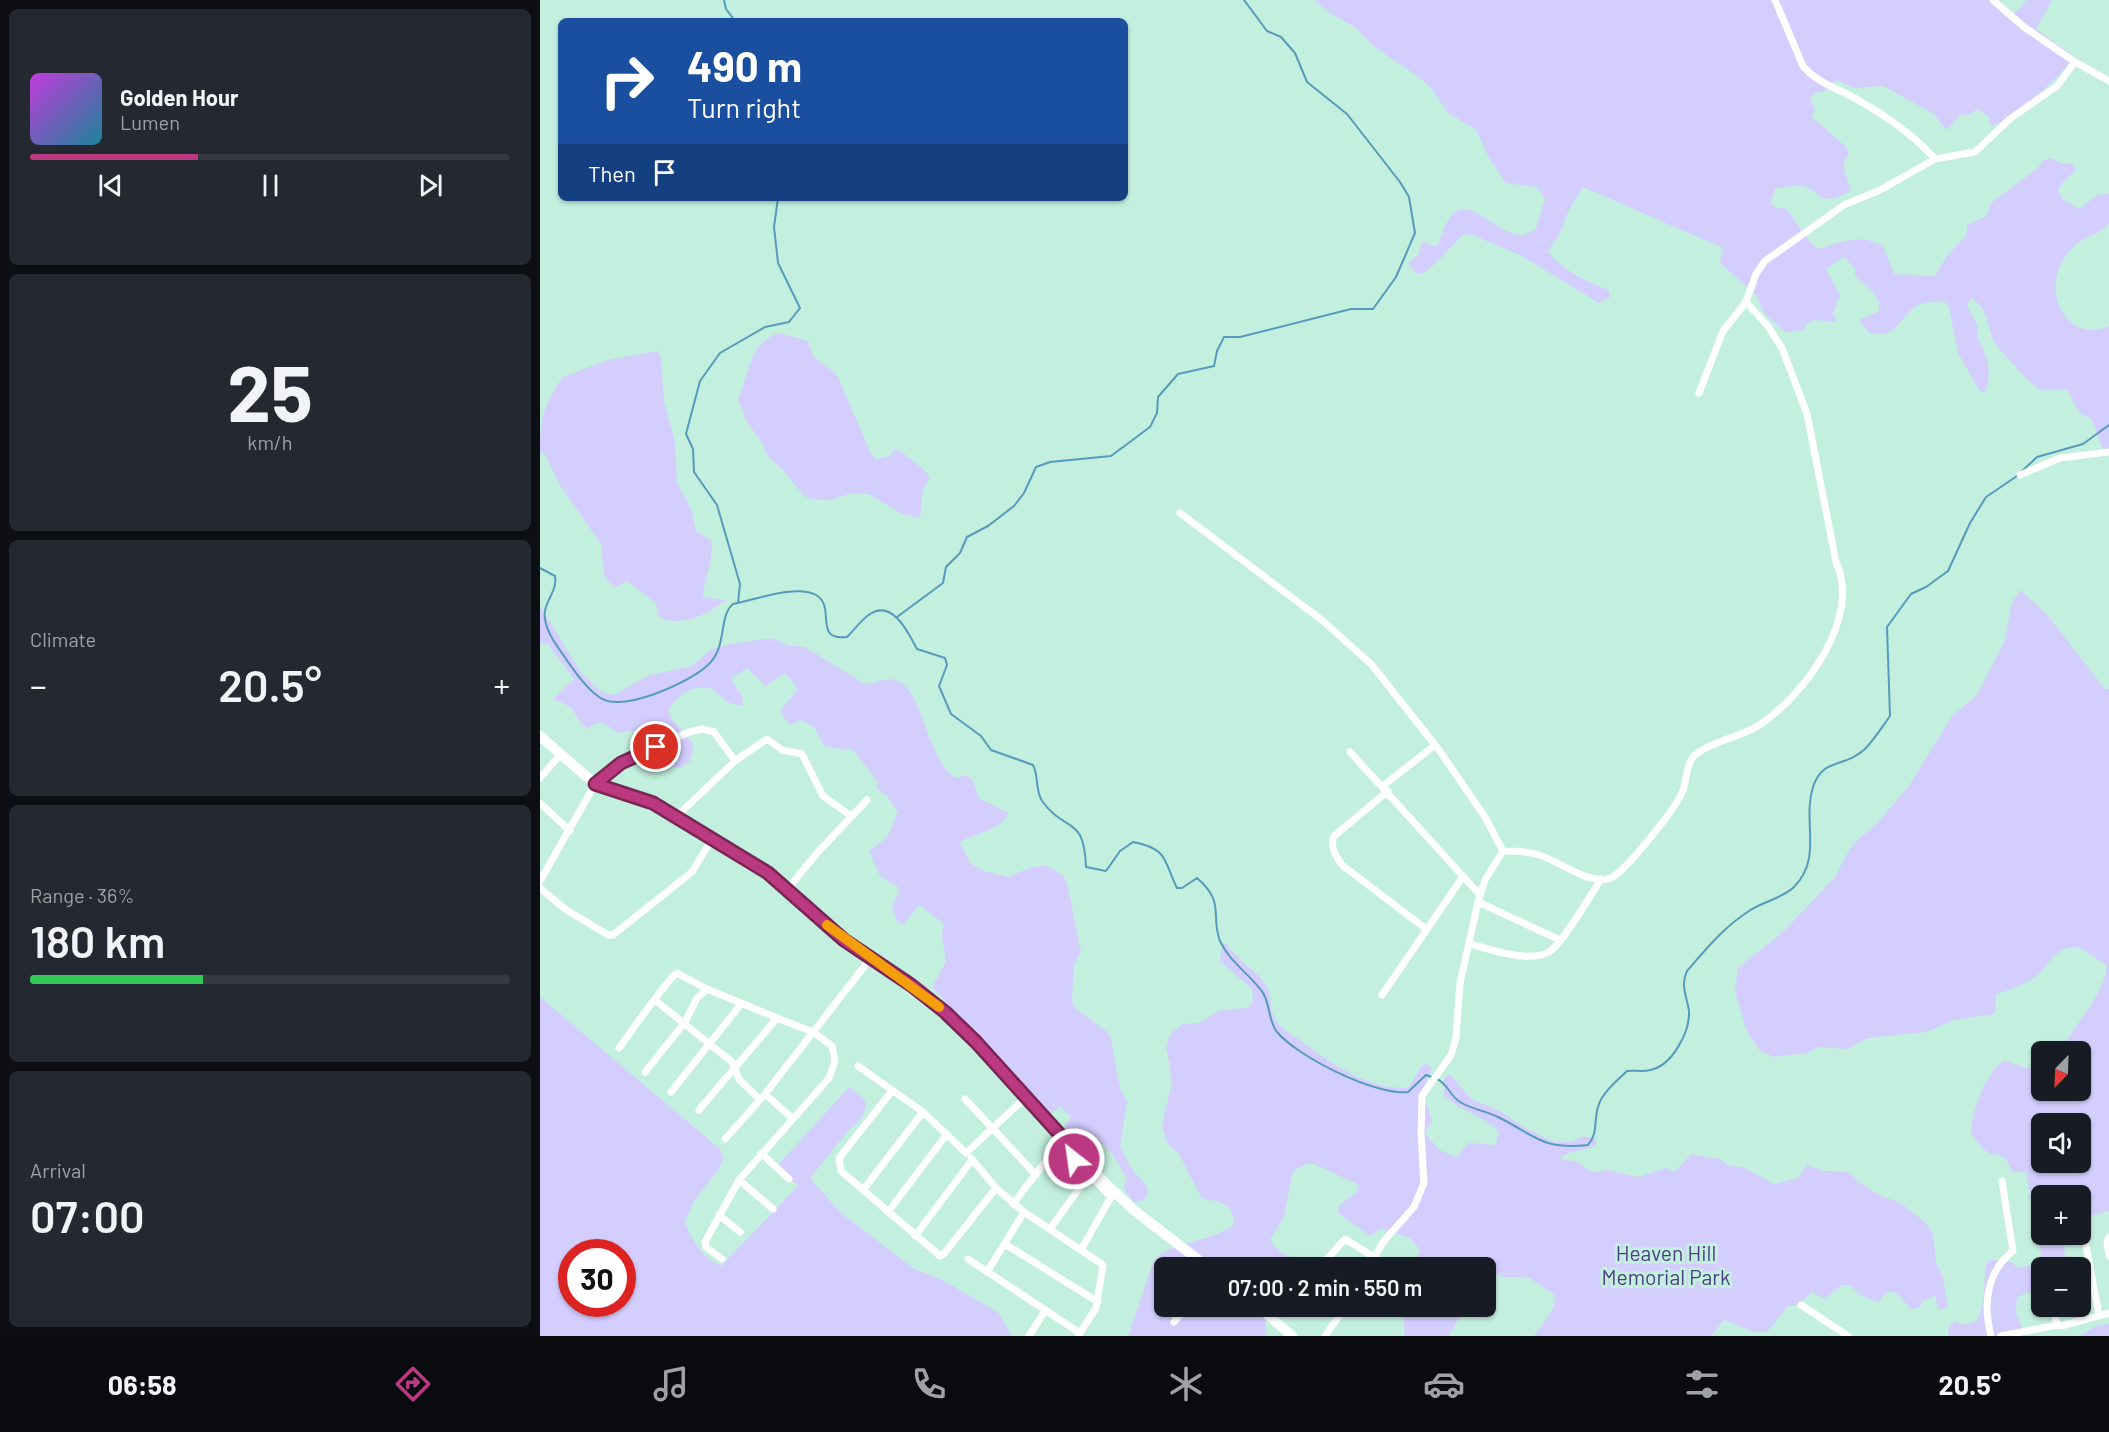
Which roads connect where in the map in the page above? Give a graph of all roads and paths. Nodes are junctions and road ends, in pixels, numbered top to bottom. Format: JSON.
{"nodes":[{"id":1,"x":1775,"y":0,"type":"edge"},
{"id":2,"x":1993,"y":0,"type":"edge"},
{"id":3,"x":2074,"y":62,"type":"junction"},
{"id":4,"x":2109,"y":81,"type":"edge"},
{"id":5,"x":1935,"y":159,"type":"junction"},
{"id":6,"x":1746,"y":302,"type":"junction"},
{"id":7,"x":1700,"y":393,"type":"dead end"},
{"id":8,"x":2109,"y":452,"type":"edge"},
{"id":9,"x":2020,"y":475,"type":"dead end"},
{"id":10,"x":1180,"y":513,"type":"dead end"},
{"id":11,"x":540,"y":736,"type":"edge"},
{"id":12,"x":1435,"y":745,"type":"junction"},
{"id":13,"x":1350,"y":752,"type":"dead end"},
{"id":14,"x":560,"y":755,"type":"junction"},
{"id":15,"x":735,"y":761,"type":"junction"},
{"id":16,"x":540,"y":778,"type":"edge"},
{"id":17,"x":595,"y":784,"type":"junction"},
{"id":18,"x":1386,"y":789,"type":"junction"},
{"id":19,"x":867,"y":800,"type":"dead end"},
{"id":20,"x":541,"y":806,"type":"edge"},
{"id":21,"x":677,"y":816,"type":"junction"},
{"id":22,"x":851,"y":816,"type":"junction"},
{"id":23,"x":570,"y":831,"type":"junction"},
{"id":24,"x":712,"y":839,"type":"junction"},
{"id":25,"x":1503,"y":851,"type":"junction"},
{"id":26,"x":1462,"y":878,"type":"junction"},
{"id":27,"x":1601,"y":879,"type":"junction"},
{"id":28,"x":540,"y":881,"type":"edge"},
{"id":29,"x":540,"y":888,"type":"edge"},
{"id":30,"x":787,"y":890,"type":"junction"},
{"id":31,"x":1479,"y":899,"type":"junction"},
{"id":32,"x":1426,"y":929,"type":"junction"},
{"id":33,"x":1560,"y":940,"type":"junction"},
{"id":34,"x":1470,"y":944,"type":"junction"},
{"id":35,"x":870,"y":959,"type":"junction"},
{"id":36,"x":707,"y":989,"type":"junction"},
{"id":37,"x":1382,"y":995,"type":"dead end"},
{"id":38,"x":656,"y":1001,"type":"junction"},
{"id":39,"x":741,"y":1004,"type":"junction"},
{"id":40,"x":777,"y":1018,"type":"junction"},
{"id":41,"x":685,"y":1022,"type":"junction"},
{"id":42,"x":813,"y":1032,"type":"junction"},
{"id":43,"x":711,"y":1044,"type":"junction"},
{"id":44,"x":619,"y":1048,"type":"dead end"},
{"id":45,"x":858,"y":1066,"type":"dead end"},
{"id":46,"x":736,"y":1070,"type":"junction"},
{"id":47,"x":645,"y":1072,"type":"dead end"},
{"id":48,"x":892,"y":1091,"type":"junction"},
{"id":49,"x":671,"y":1092,"type":"dead end"},
{"id":50,"x":763,"y":1097,"type":"junction"},
{"id":51,"x":1025,"y":1098,"type":"junction"},
{"id":52,"x":965,"y":1099,"type":"dead end"},
{"id":53,"x":699,"y":1110,"type":"dead end"},
{"id":54,"x":923,"y":1112,"type":"junction"},
{"id":55,"x":792,"y":1118,"type":"junction"},
{"id":56,"x":992,"y":1128,"type":"junction"},
{"id":57,"x":947,"y":1134,"type":"junction"},
{"id":58,"x":724,"y":1139,"type":"dead end"},
{"id":59,"x":1061,"y":1141,"type":"junction"},
{"id":60,"x":966,"y":1153,"type":"junction"},
{"id":61,"x":760,"y":1154,"type":"junction"},
{"id":62,"x":972,"y":1160,"type":"junction"},
{"id":63,"x":1036,"y":1175,"type":"junction"},
{"id":64,"x":1089,"y":1175,"type":"junction"},
{"id":65,"x":789,"y":1179,"type":"dead end"},
{"id":66,"x":739,"y":1180,"type":"junction"},
{"id":67,"x":2002,"y":1181,"type":"dead end"},
{"id":68,"x":996,"y":1188,"type":"junction"},
{"id":69,"x":863,"y":1190,"type":"junction"},
{"id":70,"x":1013,"y":1204,"type":"junction"},
{"id":71,"x":774,"y":1209,"type":"dead end"},
{"id":72,"x":888,"y":1212,"type":"junction"},
{"id":73,"x":1024,"y":1212,"type":"junction"},
{"id":74,"x":719,"y":1215,"type":"junction"},
{"id":75,"x":1050,"y":1229,"type":"junction"},
{"id":76,"x":740,"y":1232,"type":"dead end"},
{"id":77,"x":915,"y":1236,"type":"junction"},
{"id":78,"x":2109,"y":1238,"type":"edge"},
{"id":79,"x":1005,"y":1244,"type":"junction"},
{"id":80,"x":2086,"y":1245,"type":"edge"},
{"id":81,"x":1081,"y":1250,"type":"junction"},
{"id":82,"x":2109,"y":1256,"type":"edge"},
{"id":83,"x":1195,"y":1257,"type":"edge"},
{"id":84,"x":1329,"y":1257,"type":"edge"},
{"id":85,"x":1374,"y":1257,"type":"joint"},
{"id":86,"x":722,"y":1259,"type":"dead end"},
{"id":87,"x":968,"y":1260,"type":"dead end"},
{"id":88,"x":987,"y":1272,"type":"junction"},
{"id":89,"x":1098,"y":1302,"type":"junction"},
{"id":90,"x":1801,"y":1305,"type":"dead end"},
{"id":91,"x":1045,"y":1311,"type":"junction"},
{"id":92,"x":2109,"y":1313,"type":"edge"},
{"id":93,"x":2099,"y":1316,"type":"junction"},
{"id":94,"x":1178,"y":1317,"type":"edge"},
{"id":95,"x":1270,"y":1317,"type":"edge"},
{"id":96,"x":1338,"y":1317,"type":"edge"},
{"id":97,"x":2055,"y":1317,"type":"edge"},
{"id":98,"x":1174,"y":1322,"type":"dead end"},
{"id":99,"x":2058,"y":1325,"type":"junction"},
{"id":100,"x":1079,"y":1335,"type":"edge"},
{"id":101,"x":1029,"y":1336,"type":"edge"},
{"id":102,"x":1292,"y":1336,"type":"edge"},
{"id":103,"x":1325,"y":1336,"type":"edge"},
{"id":104,"x":1848,"y":1336,"type":"edge"},
{"id":105,"x":1991,"y":1336,"type":"edge"},
{"id":106,"x":2001,"y":1336,"type":"edge"}],
"edges":[{"from":1,"to":5,"type":"street"},
{"from":2,"to":3,"type":"street"},
{"from":3,"to":4,"type":"street"},
{"from":3,"to":5,"type":"street"},
{"from":5,"to":6,"type":"street"},
{"from":6,"to":7,"type":"street"},
{"from":6,"to":27,"type":"street"},
{"from":8,"to":9,"type":"street"},
{"from":10,"to":12,"type":"street"},
{"from":11,"to":14,"type":"street"},
{"from":12,"to":18,"type":"street"},
{"from":12,"to":25,"type":"street"},
{"from":13,"to":18,"type":"street"},
{"from":14,"to":16,"type":"street"},
{"from":14,"to":17,"type":"street"},
{"from":15,"to":17,"type":"street"},
{"from":15,"to":21,"type":"street"},
{"from":15,"to":22,"type":"street"},
{"from":17,"to":21,"type":"street"},
{"from":17,"to":23,"type":"street"},
{"from":18,"to":26,"type":"street"},
{"from":18,"to":32,"type":"street"},
{"from":19,"to":22,"type":"street"},
{"from":20,"to":23,"type":"street"},
{"from":21,"to":24,"type":"street"},
{"from":22,"to":30,"type":"street"},
{"from":23,"to":28,"type":"street"},
{"from":24,"to":29,"type":"street"},
{"from":24,"to":30,"type":"street"},
{"from":25,"to":27,"type":"street"},
{"from":25,"to":31,"type":"street"},
{"from":26,"to":31,"type":"street"},
{"from":26,"to":32,"type":"street"},
{"from":27,"to":33,"type":"street"},
{"from":30,"to":35,"type":"street"},
{"from":31,"to":33,"type":"street"},
{"from":31,"to":34,"type":"street"},
{"from":32,"to":37,"type":"street"},
{"from":33,"to":34,"type":"street"},
{"from":34,"to":85,"type":"street"},
{"from":35,"to":42,"type":"street"},
{"from":35,"to":51,"type":"street"},
{"from":36,"to":38,"type":"street"},
{"from":36,"to":39,"type":"street"},
{"from":36,"to":41,"type":"street"},
{"from":38,"to":41,"type":"street"},
{"from":38,"to":44,"type":"street"},
{"from":39,"to":40,"type":"street"},
{"from":39,"to":43,"type":"street"},
{"from":40,"to":42,"type":"street"},
{"from":40,"to":46,"type":"street"},
{"from":41,"to":43,"type":"street"},
{"from":41,"to":47,"type":"street"},
{"from":42,"to":50,"type":"street"},
{"from":42,"to":55,"type":"street"},
{"from":43,"to":46,"type":"street"},
{"from":43,"to":49,"type":"street"},
{"from":45,"to":48,"type":"street"},
{"from":46,"to":50,"type":"street"},
{"from":46,"to":53,"type":"street"},
{"from":48,"to":54,"type":"street"},
{"from":48,"to":69,"type":"street"},
{"from":50,"to":55,"type":"street"},
{"from":50,"to":58,"type":"street"},
{"from":51,"to":56,"type":"street"},
{"from":51,"to":59,"type":"street"},
{"from":52,"to":56,"type":"street"},
{"from":54,"to":57,"type":"street"},
{"from":54,"to":69,"type":"street"},
{"from":55,"to":61,"type":"street"},
{"from":56,"to":60,"type":"street"},
{"from":56,"to":63,"type":"street"},
{"from":57,"to":60,"type":"street"},
{"from":57,"to":72,"type":"street"},
{"from":59,"to":63,"type":"street"},
{"from":59,"to":64,"type":"street"},
{"from":59,"to":83,"type":"street"},
{"from":60,"to":62,"type":"street"},
{"from":61,"to":65,"type":"street"},
{"from":61,"to":66,"type":"street"},
{"from":62,"to":68,"type":"street"},
{"from":62,"to":77,"type":"street"},
{"from":63,"to":70,"type":"street"},
{"from":64,"to":75,"type":"street"},
{"from":64,"to":81,"type":"street"},
{"from":66,"to":71,"type":"street"},
{"from":66,"to":74,"type":"street"},
{"from":67,"to":105,"type":"street"},
{"from":68,"to":70,"type":"street"},
{"from":68,"to":77,"type":"street"},
{"from":69,"to":72,"type":"street"},
{"from":70,"to":73,"type":"street"},
{"from":72,"to":77,"type":"street"},
{"from":73,"to":75,"type":"street"},
{"from":73,"to":79,"type":"street"},
{"from":74,"to":76,"type":"street"},
{"from":74,"to":86,"type":"street"},
{"from":75,"to":81,"type":"street"},
{"from":78,"to":82,"type":"street"},
{"from":79,"to":88,"type":"street"},
{"from":79,"to":89,"type":"street"},
{"from":80,"to":93,"type":"street"},
{"from":81,"to":89,"type":"street"},
{"from":84,"to":85,"type":"street"},
{"from":87,"to":88,"type":"street"},
{"from":88,"to":91,"type":"street"},
{"from":89,"to":100,"type":"street"},
{"from":90,"to":104,"type":"street"},
{"from":91,"to":100,"type":"street"},
{"from":91,"to":101,"type":"street"},
{"from":92,"to":93,"type":"street"},
{"from":93,"to":99,"type":"street"},
{"from":94,"to":98,"type":"street"},
{"from":95,"to":102,"type":"street"},
{"from":96,"to":103,"type":"street"},
{"from":97,"to":99,"type":"street"},
{"from":99,"to":106,"type":"street"}]}
